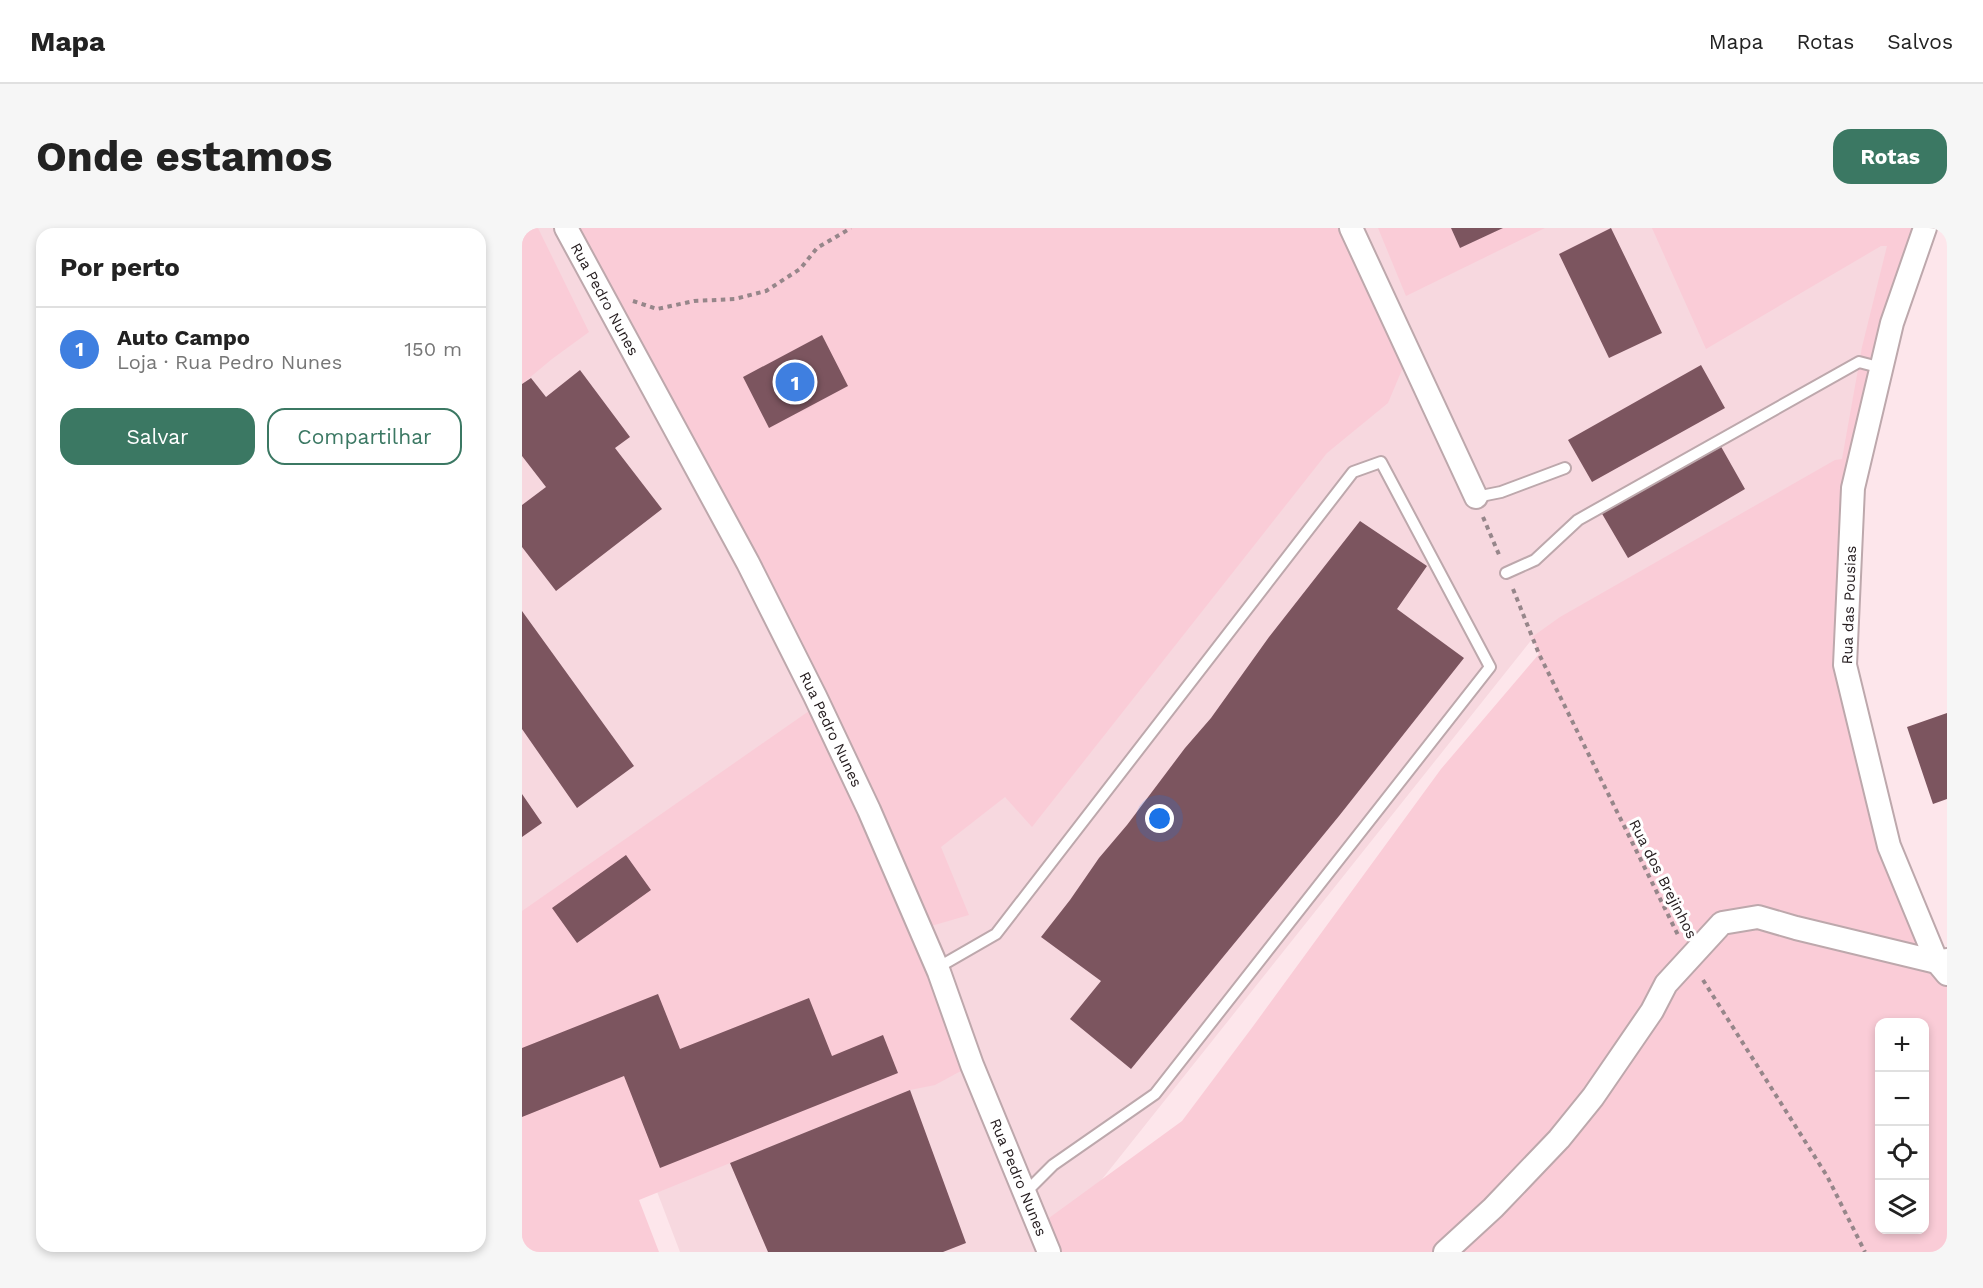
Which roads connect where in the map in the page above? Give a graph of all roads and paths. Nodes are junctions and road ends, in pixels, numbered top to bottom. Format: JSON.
{"nodes":[{"id":1,"x":566,"y":228,"type":"edge"},
{"id":2,"x":851,"y":228,"type":"edge"},
{"id":3,"x":1351,"y":228,"type":"edge"},
{"id":4,"x":1925,"y":228,"type":"edge"},
{"id":5,"x":598,"y":288,"type":"junction"},
{"id":6,"x":1882,"y":368,"type":"junction"},
{"id":7,"x":1565,"y":468,"type":"dead end"},
{"id":8,"x":1476,"y":497,"type":"junction"},
{"id":9,"x":1506,"y":573,"type":"junction"},
{"id":10,"x":1689,"y":958,"type":"junction"},
{"id":11,"x":1944,"y":965,"type":"edge"},
{"id":12,"x":937,"y":969,"type":"junction"},
{"id":13,"x":1025,"y":1193,"type":"junction"},
{"id":14,"x":1049,"y":1252,"type":"edge"},
{"id":15,"x":1445,"y":1252,"type":"edge"},
{"id":16,"x":1865,"y":1252,"type":"edge"}],
"edges":[{"from":1,"to":5,"type":"street","name":"Rua Pedro Nunes"},
{"from":2,"to":5,"type":"path"},
{"from":3,"to":8,"type":"street"},
{"from":4,"to":6,"type":"street","name":"Rua das Pousias"},
{"from":5,"to":12,"type":"street","name":"Rua Pedro Nunes"},
{"from":6,"to":9,"type":"lane"},
{"from":6,"to":11,"type":"street","name":"Rua das Pousias"},
{"from":7,"to":8,"type":"lane"},
{"from":8,"to":9,"type":"path","name":"Rua dos Brejinhos"},
{"from":9,"to":10,"type":"path","name":"Rua dos Brejinhos"},
{"from":10,"to":11,"type":"street"},
{"from":10,"to":15,"type":"street"},
{"from":10,"to":16,"type":"path","name":"Rua dos Brejinhos"},
{"from":12,"to":13,"type":"street","name":"Rua Pedro Nunes"},
{"from":12,"to":13,"type":"lane"},
{"from":13,"to":14,"type":"street","name":"Rua Pedro Nunes"}]}
